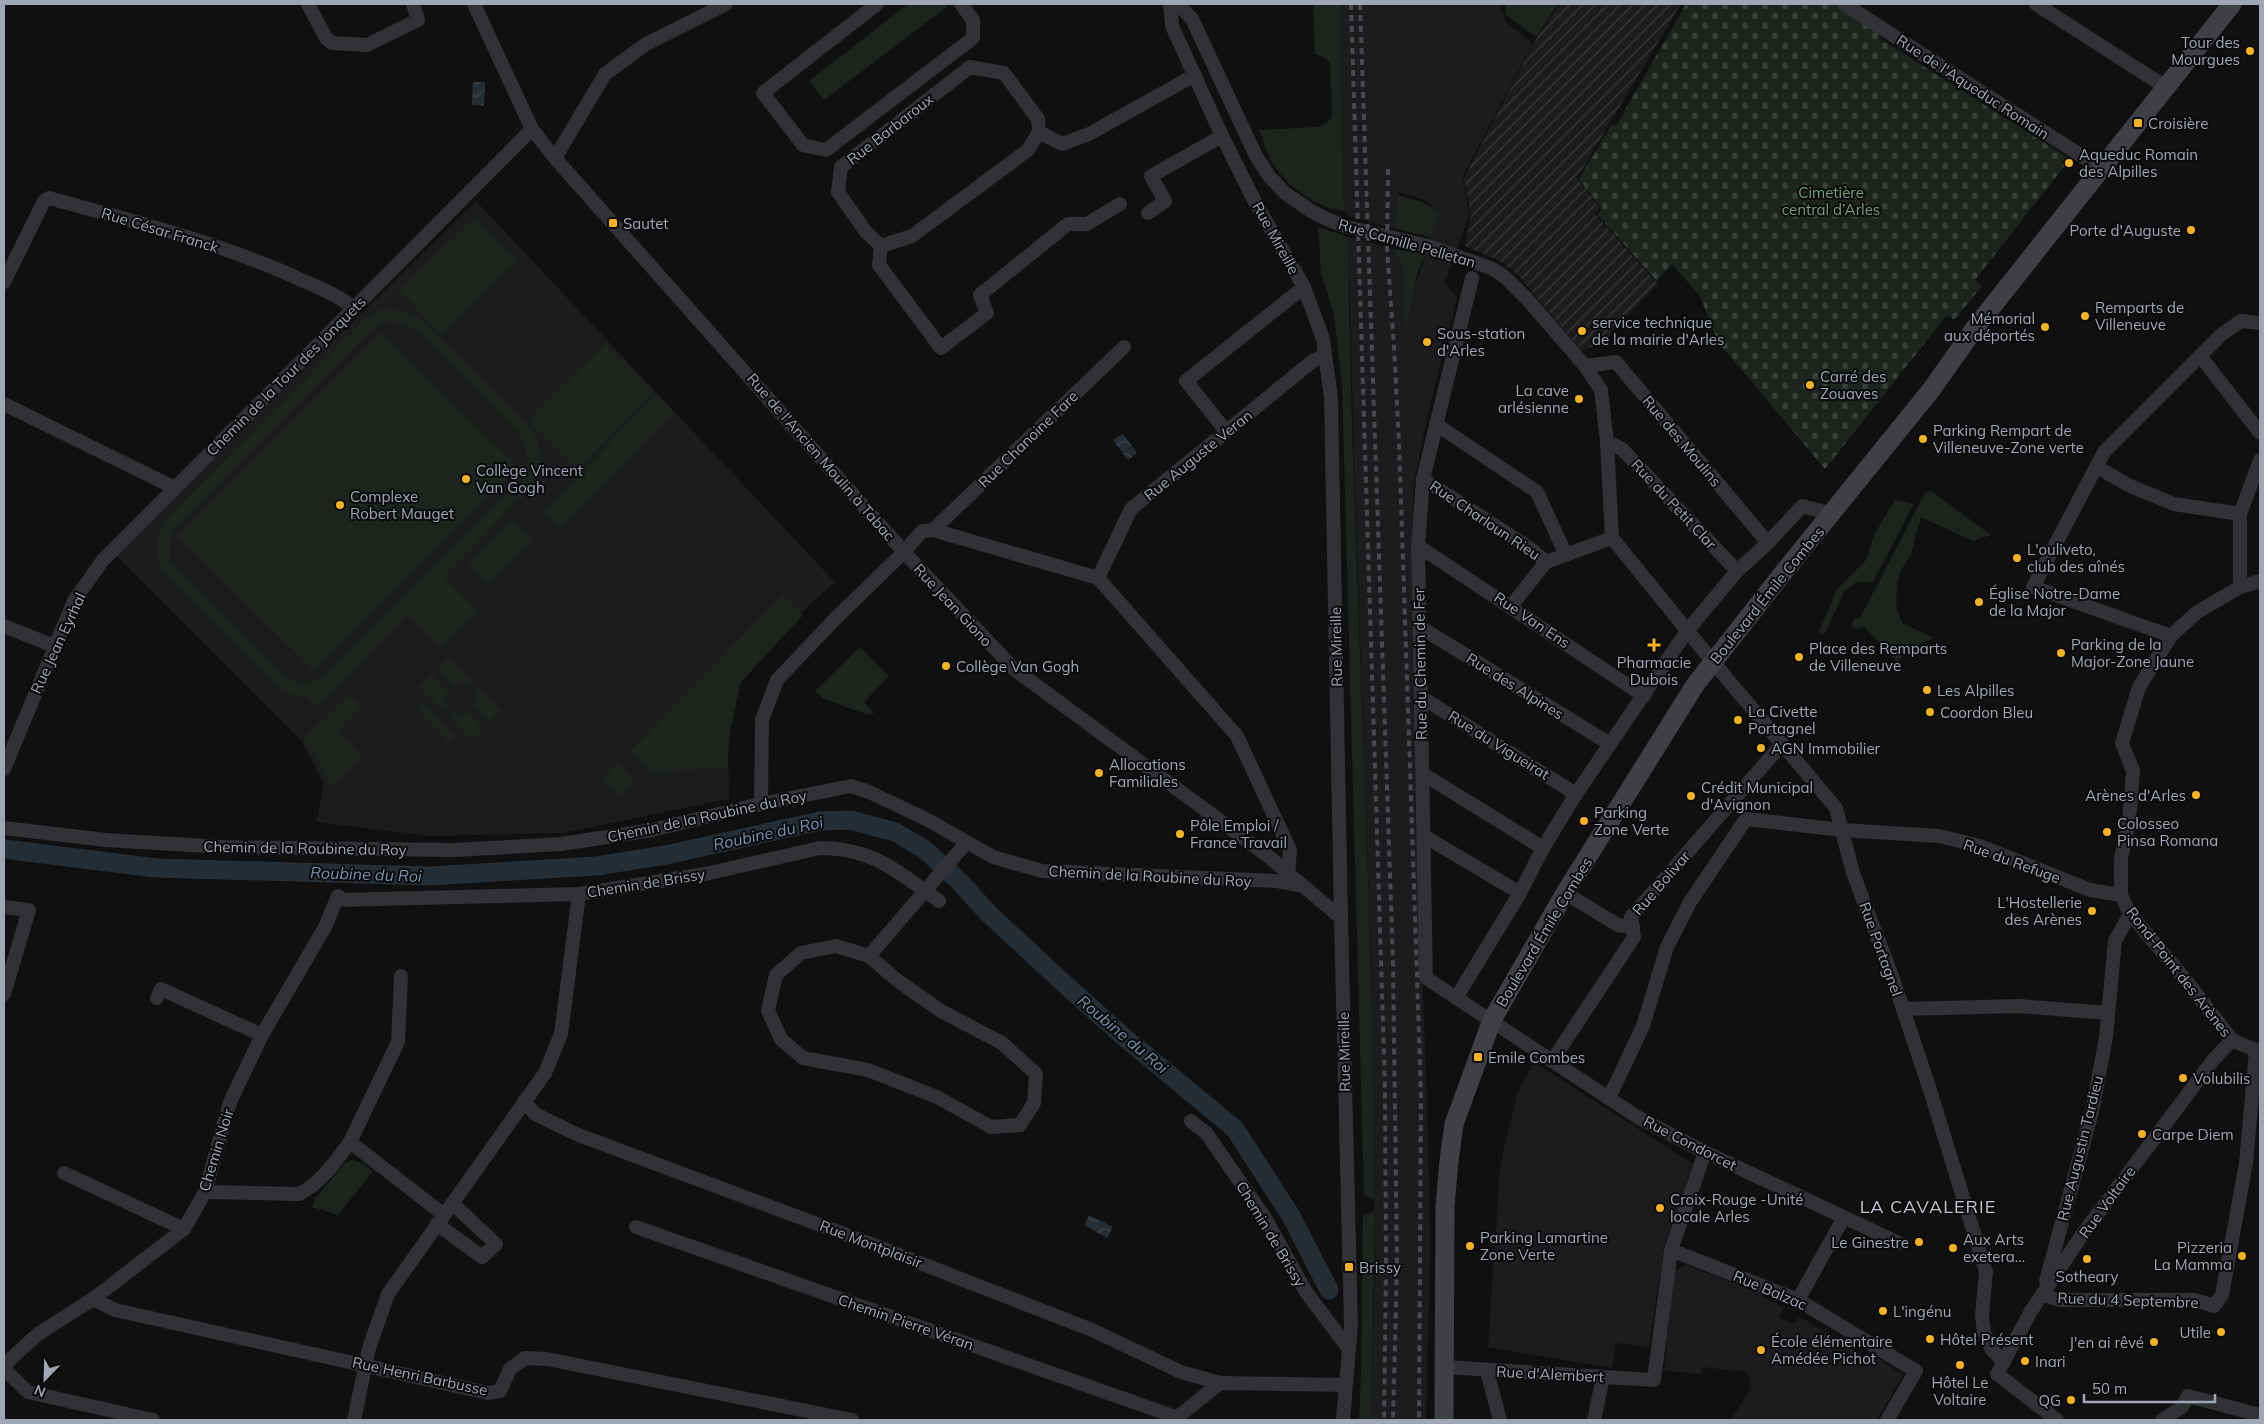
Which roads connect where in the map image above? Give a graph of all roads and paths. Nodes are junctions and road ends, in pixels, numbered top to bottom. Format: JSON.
{"nodes":[{"id":1,"x":308,"y":4,"type":"edge"},
{"id":2,"x":413,"y":4,"type":"edge"},
{"id":3,"x":474,"y":4,"type":"edge"},
{"id":4,"x":726,"y":4,"type":"edge"},
{"id":5,"x":877,"y":4,"type":"edge"},
{"id":6,"x":961,"y":4,"type":"edge"},
{"id":7,"x":1170,"y":4,"type":"edge"},
{"id":8,"x":1178,"y":4,"type":"edge"},
{"id":9,"x":1844,"y":4,"type":"edge"},
{"id":10,"x":2036,"y":4,"type":"edge"},
{"id":11,"x":2232,"y":4,"type":"edge"},
{"id":12,"x":1195,"y":75,"type":"junction"},
{"id":13,"x":2166,"y":88,"type":"junction"},
{"id":14,"x":532,"y":129,"type":"junction"},
{"id":15,"x":1039,"y":132,"type":"junction"},
{"id":16,"x":1222,"y":136,"type":"junction"},
{"id":17,"x":555,"y":158,"type":"junction"},
{"id":18,"x":2102,"y":169,"type":"junction"},
{"id":19,"x":1120,"y":204,"type":"dead end"},
{"id":20,"x":1148,"y":213,"type":"dead end"},
{"id":21,"x":881,"y":246,"type":"junction"},
{"id":22,"x":1472,"y":278,"type":"dead end"},
{"id":23,"x":4,"y":282,"type":"edge"},
{"id":24,"x":1304,"y":287,"type":"junction"},
{"id":25,"x":354,"y":308,"type":"junction"},
{"id":26,"x":2260,"y":323,"type":"edge"},
{"id":27,"x":1124,"y":347,"type":"dead end"},
{"id":28,"x":1325,"y":355,"type":"junction"},
{"id":29,"x":2201,"y":357,"type":"junction"},
{"id":30,"x":1585,"y":366,"type":"junction"},
{"id":31,"x":4,"y":404,"type":"edge"},
{"id":32,"x":1437,"y":426,"type":"junction"},
{"id":33,"x":1226,"y":431,"type":"junction"},
{"id":34,"x":2260,"y":433,"type":"edge"},
{"id":35,"x":1607,"y":442,"type":"junction"},
{"id":36,"x":2260,"y":461,"type":"edge"},
{"id":37,"x":2097,"y":468,"type":"junction"},
{"id":38,"x":1423,"y":479,"type":"junction"},
{"id":39,"x":175,"y":488,"type":"junction"},
{"id":40,"x":1832,"y":514,"type":"junction"},
{"id":41,"x":2240,"y":514,"type":"junction"},
{"id":42,"x":933,"y":530,"type":"junction"},
{"id":43,"x":1612,"y":538,"type":"junction"},
{"id":44,"x":1768,"y":544,"type":"junction"},
{"id":45,"x":1418,"y":546,"type":"junction"},
{"id":46,"x":904,"y":552,"type":"junction"},
{"id":47,"x":1566,"y":555,"type":"junction"},
{"id":48,"x":1546,"y":562,"type":"junction"},
{"id":49,"x":1737,"y":571,"type":"junction"},
{"id":50,"x":1098,"y":578,"type":"junction"},
{"id":51,"x":2260,"y":581,"type":"edge"},
{"id":52,"x":2240,"y":586,"type":"junction"},
{"id":53,"x":1511,"y":606,"type":"junction"},
{"id":54,"x":4,"y":626,"type":"edge"},
{"id":55,"x":1420,"y":627,"type":"junction"},
{"id":56,"x":1687,"y":631,"type":"junction"},
{"id":57,"x":2171,"y":636,"type":"junction"},
{"id":58,"x":54,"y":646,"type":"junction"},
{"id":59,"x":1713,"y":662,"type":"junction"},
{"id":60,"x":1644,"y":696,"type":"junction"},
{"id":61,"x":1421,"y":697,"type":"junction"},
{"id":62,"x":1610,"y":744,"type":"junction"},
{"id":63,"x":1782,"y":744,"type":"junction"},
{"id":64,"x":4,"y":769,"type":"edge"},
{"id":65,"x":1423,"y":774,"type":"junction"},
{"id":66,"x":1576,"y":794,"type":"junction"},
{"id":67,"x":761,"y":804,"type":"junction"},
{"id":68,"x":4,"y":828,"type":"edge"},
{"id":69,"x":1842,"y":830,"type":"junction"},
{"id":70,"x":1424,"y":836,"type":"junction"},
{"id":71,"x":967,"y":842,"type":"junction"},
{"id":72,"x":1543,"y":848,"type":"junction"},
{"id":73,"x":1288,"y":874,"type":"junction"},
{"id":74,"x":1302,"y":886,"type":"junction"},
{"id":75,"x":927,"y":888,"type":"junction"},
{"id":76,"x":1520,"y":893,"type":"junction"},
{"id":77,"x":1565,"y":893,"type":"junction"},
{"id":78,"x":579,"y":894,"type":"junction"},
{"id":79,"x":2121,"y":895,"type":"junction"},
{"id":80,"x":337,"y":898,"type":"joint"},
{"id":81,"x":939,"y":902,"type":"dead end"},
{"id":82,"x":4,"y":907,"type":"edge"},
{"id":83,"x":2130,"y":914,"type":"junction"},
{"id":84,"x":1340,"y":918,"type":"junction"},
{"id":85,"x":1632,"y":928,"type":"junction"},
{"id":86,"x":869,"y":956,"type":"junction"},
{"id":87,"x":401,"y":976,"type":"dead end"},
{"id":88,"x":4,"y":994,"type":"edge"},
{"id":89,"x":157,"y":998,"type":"dead end"},
{"id":90,"x":1456,"y":998,"type":"junction"},
{"id":91,"x":1903,"y":1009,"type":"junction"},
{"id":92,"x":2107,"y":1013,"type":"junction"},
{"id":93,"x":1492,"y":1020,"type":"junction"},
{"id":94,"x":262,"y":1035,"type":"junction"},
{"id":95,"x":2232,"y":1040,"type":"junction"},
{"id":96,"x":2258,"y":1051,"type":"edge"},
{"id":97,"x":1552,"y":1061,"type":"junction"},
{"id":98,"x":1609,"y":1098,"type":"junction"},
{"id":99,"x":524,"y":1101,"type":"junction"},
{"id":100,"x":1191,"y":1121,"type":"dead end"},
{"id":101,"x":350,"y":1142,"type":"junction"},
{"id":102,"x":1705,"y":1152,"type":"junction"},
{"id":103,"x":64,"y":1173,"type":"dead end"},
{"id":104,"x":205,"y":1192,"type":"junction"},
{"id":105,"x":452,"y":1203,"type":"junction"},
{"id":106,"x":1843,"y":1218,"type":"junction"},
{"id":107,"x":441,"y":1219,"type":"junction"},
{"id":108,"x":636,"y":1227,"type":"dead end"},
{"id":109,"x":184,"y":1229,"type":"junction"},
{"id":110,"x":1900,"y":1243,"type":"dead end"},
{"id":111,"x":1671,"y":1250,"type":"junction"},
{"id":112,"x":2042,"y":1294,"type":"junction"},
{"id":113,"x":92,"y":1299,"type":"junction"},
{"id":114,"x":1798,"y":1300,"type":"junction"},
{"id":115,"x":1349,"y":1349,"type":"junction"},
{"id":116,"x":4,"y":1365,"type":"edge"},
{"id":117,"x":365,"y":1365,"type":"junction"},
{"id":118,"x":1445,"y":1368,"type":"junction"},
{"id":119,"x":2000,"y":1368,"type":"junction"},
{"id":120,"x":4,"y":1369,"type":"edge"},
{"id":121,"x":1487,"y":1371,"type":"junction"},
{"id":122,"x":1604,"y":1377,"type":"junction"},
{"id":123,"x":1220,"y":1384,"type":"junction"},
{"id":124,"x":1346,"y":1386,"type":"junction"},
{"id":125,"x":2260,"y":1415,"type":"edge"},
{"id":126,"x":1175,"y":1419,"type":"edge"},
{"id":127,"x":154,"y":1420,"type":"edge"},
{"id":128,"x":354,"y":1420,"type":"edge"},
{"id":129,"x":852,"y":1420,"type":"edge"},
{"id":130,"x":1343,"y":1420,"type":"edge"},
{"id":131,"x":1444,"y":1420,"type":"edge"},
{"id":132,"x":1500,"y":1420,"type":"edge"},
{"id":133,"x":1594,"y":1420,"type":"edge"},
{"id":134,"x":1887,"y":1420,"type":"edge"},
{"id":135,"x":2057,"y":1420,"type":"edge"},
{"id":136,"x":2162,"y":1420,"type":"edge"}],
"edges":[{"from":1,"to":2,"type":"street"},
{"from":3,"to":14,"type":"street","name":"Rue de l'Ancien Moulin à Tabac"},
{"from":4,"to":17,"type":"street"},
{"from":5,"to":6,"type":"street"},
{"from":7,"to":12,"type":"street","name":"Rue Mireille"},
{"from":8,"to":30,"type":"street","name":"Rue Camille Pelletan"},
{"from":9,"to":18,"type":"street","name":"Rue de l'Aqueduc Romain"},
{"from":10,"to":13,"type":"street"},
{"from":11,"to":13,"type":"main road","name":"Boulevard Émile Combes"},
{"from":12,"to":15,"type":"street"},
{"from":12,"to":16,"type":"street","name":"Rue Mireille"},
{"from":13,"to":18,"type":"main road","name":"Boulevard Émile Combes"},
{"from":14,"to":17,"type":"street","name":"Rue de l'Ancien Moulin à Tabac"},
{"from":14,"to":25,"type":"street","name":"Chemin de la Tour des Jonquets"},
{"from":15,"to":21,"type":"street"},
{"from":15,"to":21,"type":"street","name":"Rue Barbaroux"},
{"from":16,"to":20,"type":"street"},
{"from":16,"to":24,"type":"street","name":"Rue Mireille"},
{"from":17,"to":46,"type":"street","name":"Rue de l'Ancien Moulin à Tabac"},
{"from":18,"to":40,"type":"main road","name":"Boulevard Émile Combes"},
{"from":19,"to":21,"type":"street"},
{"from":22,"to":32,"type":"street","name":"Rue du Chemin de Fer"},
{"from":23,"to":25,"type":"street","name":"Rue César Franck"},
{"from":24,"to":28,"type":"street","name":"Rue Mireille"},
{"from":24,"to":33,"type":"street"},
{"from":25,"to":39,"type":"street","name":"Chemin de la Tour des Jonquets"},
{"from":26,"to":29,"type":"street"},
{"from":27,"to":42,"type":"street","name":"Rue Chanoine Fare"},
{"from":28,"to":33,"type":"street","name":"Rue Auguste Veran"},
{"from":28,"to":84,"type":"street","name":"Rue Mireille"},
{"from":29,"to":34,"type":"street"},
{"from":29,"to":37,"type":"street"},
{"from":30,"to":35,"type":"street","name":"Rue Camille Pelletan"},
{"from":30,"to":44,"type":"street","name":"Rue des Moulins"},
{"from":31,"to":39,"type":"street"},
{"from":32,"to":38,"type":"street","name":"Rue du Chemin de Fer"},
{"from":32,"to":47,"type":"street"},
{"from":33,"to":50,"type":"street","name":"Rue Auguste Veran"},
{"from":35,"to":43,"type":"street","name":"Rue Camille Pelletan"},
{"from":35,"to":49,"type":"street","name":"Rue du Petit Clar"},
{"from":36,"to":41,"type":"street"},
{"from":37,"to":41,"type":"street"},
{"from":37,"to":57,"type":"street"},
{"from":38,"to":45,"type":"street","name":"Rue du Chemin de Fer"},
{"from":38,"to":48,"type":"street","name":"Rue Charloun Rieu"},
{"from":39,"to":58,"type":"street","name":"Rue Jean Eyrhal"},
{"from":40,"to":44,"type":"street","name":"Boulevard Émile Combes"},
{"from":40,"to":59,"type":"main road","name":"Boulevard Émile Combes"},
{"from":41,"to":52,"type":"street"},
{"from":42,"to":46,"type":"street","name":"Rue de l'Ancien Moulin à Tabac"},
{"from":42,"to":50,"type":"street"},
{"from":43,"to":47,"type":"street"},
{"from":43,"to":56,"type":"street"},
{"from":44,"to":49,"type":"street","name":"Boulevard Émile Combes"},
{"from":45,"to":53,"type":"street","name":"Rue Van Ens"},
{"from":45,"to":55,"type":"street","name":"Rue du Chemin de Fer"},
{"from":46,"to":67,"type":"street","name":"Rue Jean Giono"},
{"from":46,"to":73,"type":"street","name":"Rue Jean Giono"},
{"from":47,"to":48,"type":"street"},
{"from":48,"to":53,"type":"street"},
{"from":49,"to":56,"type":"street","name":"Boulevard Émile Combes"},
{"from":50,"to":73,"type":"street"},
{"from":51,"to":52,"type":"street","name":"Rond-Point des Arènes"},
{"from":52,"to":57,"type":"street","name":"Rond-Point des Arènes"},
{"from":53,"to":60,"type":"street","name":"Rue Van Ens"},
{"from":54,"to":58,"type":"street"},
{"from":55,"to":61,"type":"street","name":"Rue du Chemin de Fer"},
{"from":55,"to":62,"type":"street","name":"Rue des Alpines"},
{"from":56,"to":59,"type":"street"},
{"from":56,"to":60,"type":"street","name":"Boulevard Émile Combes"},
{"from":57,"to":79,"type":"street","name":"Rond-Point des Arènes"},
{"from":58,"to":64,"type":"street","name":"Rue Jean Eyrhal"},
{"from":59,"to":63,"type":"street","name":"Rue Portagnel"},
{"from":59,"to":77,"type":"main road","name":"Boulevard Émile Combes"},
{"from":60,"to":62,"type":"street","name":"Boulevard Émile Combes"},
{"from":61,"to":65,"type":"street","name":"Rue du Chemin de Fer"},
{"from":61,"to":66,"type":"street","name":"Rue du Vigueirat"},
{"from":62,"to":66,"type":"street","name":"Boulevard Émile Combes"},
{"from":63,"to":69,"type":"street","name":"Rue Portagnel"},
{"from":63,"to":85,"type":"street","name":"Rue Bolivar"},
{"from":65,"to":70,"type":"street","name":"Rue du Chemin de Fer"},
{"from":65,"to":72,"type":"street"},
{"from":66,"to":72,"type":"street","name":"Boulevard Émile Combes"},
{"from":67,"to":68,"type":"street","name":"Chemin de la Roubine du Roy"},
{"from":67,"to":71,"type":"street","name":"Chemin de la Roubine du Roy"},
{"from":69,"to":79,"type":"street","name":"Rue du Refuge"},
{"from":69,"to":91,"type":"street","name":"Rue Portagnel"},
{"from":69,"to":98,"type":"street","name":"Rue du Refuge"},
{"from":70,"to":76,"type":"street"},
{"from":70,"to":90,"type":"street","name":"Rue du Chemin de Fer"},
{"from":71,"to":74,"type":"street","name":"Chemin de la Roubine du Roy"},
{"from":71,"to":75,"type":"street"},
{"from":72,"to":76,"type":"street","name":"Boulevard Émile Combes"},
{"from":73,"to":74,"type":"street","name":"Rue Jean Giono"},
{"from":74,"to":84,"type":"street","name":"Rue Jean Giono"},
{"from":75,"to":78,"type":"street","name":"Chemin de Brissy"},
{"from":75,"to":81,"type":"street","name":"Chemin de Brissy"},
{"from":75,"to":86,"type":"street"},
{"from":76,"to":90,"type":"street","name":"Boulevard Émile Combes"},
{"from":77,"to":85,"type":"street"},
{"from":77,"to":93,"type":"main road","name":"Boulevard Émile Combes"},
{"from":78,"to":80,"type":"street","name":"Chemin de Brissy"},
{"from":78,"to":99,"type":"street"},
{"from":79,"to":83,"type":"street","name":"Rond-Point des Arènes"},
{"from":80,"to":94,"type":"street","name":"Chemin Noir"},
{"from":82,"to":88,"type":"street"},
{"from":83,"to":92,"type":"street","name":"Rue Augustin Tardieu"},
{"from":83,"to":95,"type":"street","name":"Rond-Point des Arènes"},
{"from":84,"to":115,"type":"street","name":"Rue Mireille"},
{"from":85,"to":97,"type":"street","name":"Rue Bolivar"},
{"from":86,"to":86,"type":"street"},
{"from":87,"to":101,"type":"street"},
{"from":89,"to":94,"type":"street"},
{"from":90,"to":93,"type":"street","name":"Rue du Chemin de Fer"},
{"from":91,"to":92,"type":"street"},
{"from":91,"to":119,"type":"street","name":"Rue Portagnel"},
{"from":92,"to":112,"type":"street","name":"Rue Augustin Tardieu"},
{"from":93,"to":97,"type":"street","name":"Rue Condorcet"},
{"from":93,"to":118,"type":"main road","name":"Boulevard Émile Combes"},
{"from":94,"to":104,"type":"street","name":"Chemin Noir"},
{"from":95,"to":96,"type":"street","name":"Rond-Point des Arènes"},
{"from":95,"to":112,"type":"street","name":"Rue Voltaire"},
{"from":96,"to":112,"type":"street","name":"Rue du 4 Septembre"},
{"from":97,"to":98,"type":"street","name":"Rue Condorcet"},
{"from":98,"to":102,"type":"street","name":"Rue Condorcet"},
{"from":99,"to":105,"type":"street"},
{"from":99,"to":123,"type":"street","name":"Rue Montplaisir"},
{"from":100,"to":115,"type":"street","name":"Chemin de Brissy"},
{"from":101,"to":104,"type":"street"},
{"from":101,"to":107,"type":"street"},
{"from":102,"to":106,"type":"street","name":"Rue Condorcet"},
{"from":102,"to":111,"type":"street"},
{"from":103,"to":109,"type":"street"},
{"from":104,"to":109,"type":"street","name":"Chemin Noir"},
{"from":105,"to":107,"type":"street"},
{"from":105,"to":107,"type":"street"},
{"from":106,"to":110,"type":"street","name":"Rue Condorcet"},
{"from":106,"to":114,"type":"street"},
{"from":107,"to":117,"type":"street"},
{"from":108,"to":126,"type":"street","name":"Chemin Pierre Véran"},
{"from":109,"to":113,"type":"street","name":"Chemin Noir"},
{"from":111,"to":114,"type":"street","name":"Rue Balzac"},
{"from":111,"to":122,"type":"street","name":"Rue d'Alembert"},
{"from":112,"to":119,"type":"street","name":"Rue Voltaire"},
{"from":113,"to":116,"type":"street","name":"Chemin Noir"},
{"from":113,"to":117,"type":"street","name":"Rue Henri Barbusse"},
{"from":114,"to":134,"type":"street","name":"Rue Balzac"},
{"from":115,"to":124,"type":"street","name":"Rue Mireille"},
{"from":117,"to":128,"type":"street"},
{"from":117,"to":129,"type":"street","name":"Rue Henri Barbusse"},
{"from":118,"to":121,"type":"street","name":"Rue d'Alembert"},
{"from":118,"to":131,"type":"main road","name":"Boulevard Émile Combes"},
{"from":119,"to":135,"type":"street"},
{"from":120,"to":127,"type":"street"},
{"from":121,"to":122,"type":"street","name":"Rue d'Alembert"},
{"from":121,"to":132,"type":"street"},
{"from":122,"to":133,"type":"street"},
{"from":123,"to":124,"type":"street","name":"Rue Montplaisir"},
{"from":123,"to":126,"type":"street"},
{"from":124,"to":130,"type":"street","name":"Rue Mireille"},
{"from":125,"to":136,"type":"street"}]}
